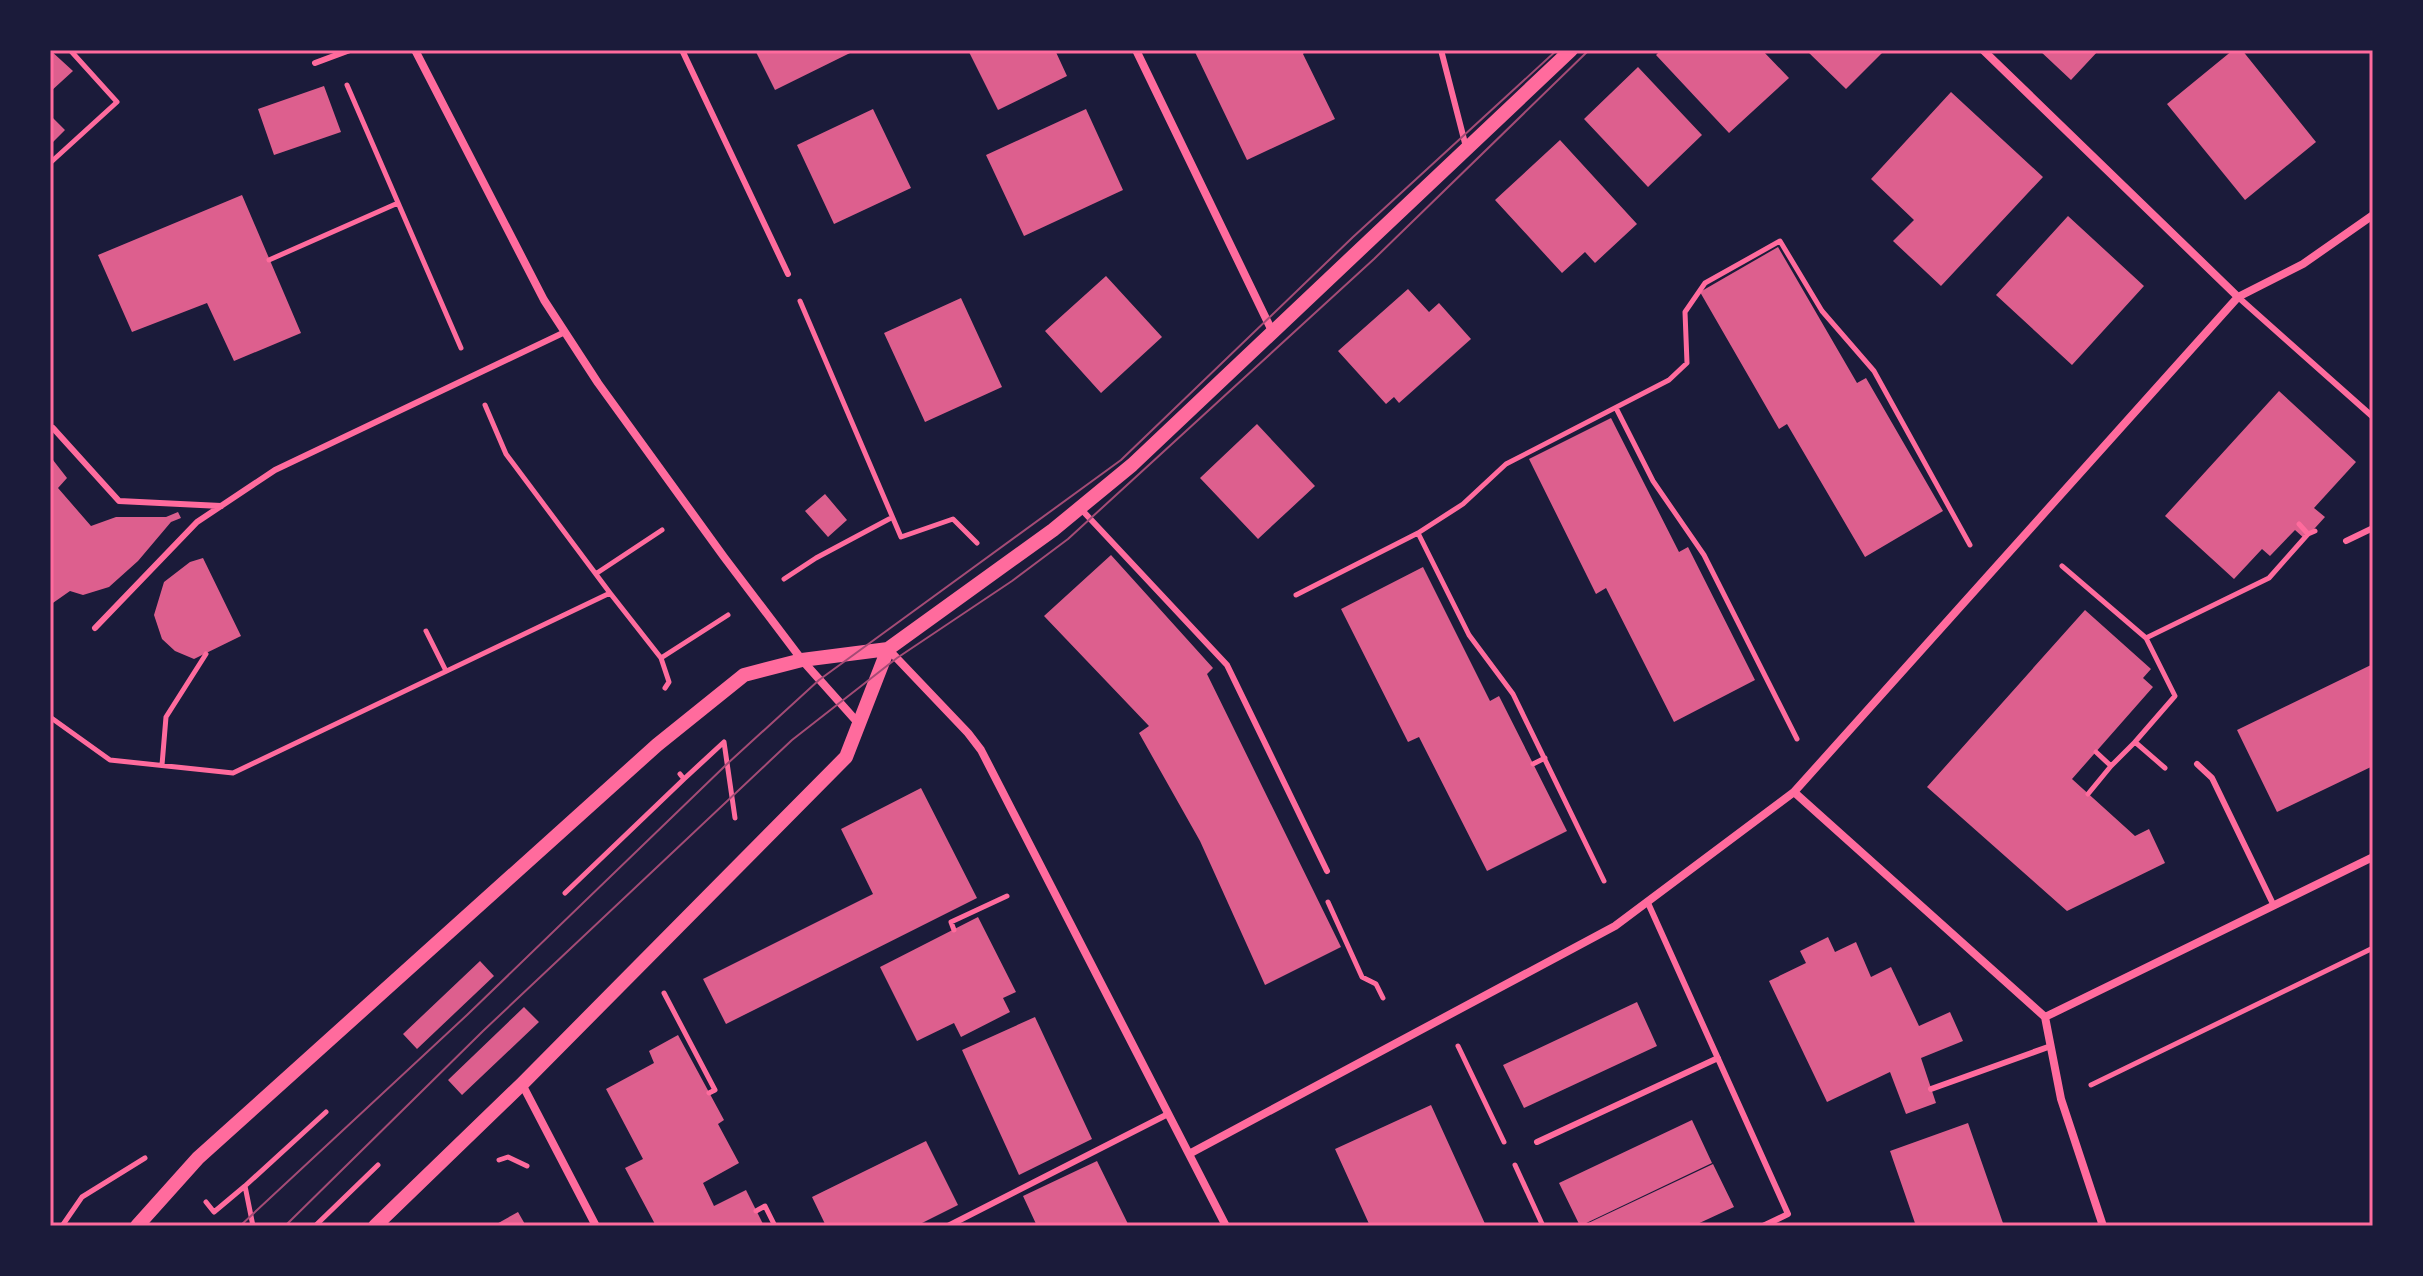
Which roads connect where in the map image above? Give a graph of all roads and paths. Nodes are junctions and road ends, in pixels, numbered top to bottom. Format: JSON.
{"nodes":[{"id":1,"x":70,"y":50,"type":"edge"},
{"id":2,"x":350,"y":50,"type":"edge"},
{"id":3,"x":415,"y":50,"type":"edge"},
{"id":4,"x":682,"y":50,"type":"edge"},
{"id":5,"x":1136,"y":50,"type":"edge"},
{"id":6,"x":1441,"y":50,"type":"edge"},
{"id":7,"x":1571,"y":50,"type":"edge"},
{"id":8,"x":1983,"y":50,"type":"edge"},
{"id":9,"x":334,"y":55,"type":"junction"},
{"id":10,"x":315,"y":63,"type":"dead end"},
{"id":11,"x":1466,"y":150,"type":"junction"},
{"id":12,"x":50,"y":163,"type":"edge"},
{"id":13,"x":398,"y":203,"type":"junction"},
{"id":14,"x":2373,"y":215,"type":"edge"},
{"id":15,"x":269,"y":260,"type":"dead end"},
{"id":16,"x":788,"y":274,"type":"joint"},
{"id":17,"x":2238,"y":297,"type":"junction"},
{"id":18,"x":565,"y":332,"type":"junction"},
{"id":19,"x":1273,"y":333,"type":"junction"},
{"id":20,"x":473,"y":375,"type":"junction"},
{"id":21,"x":1616,"y":408,"type":"junction"},
{"id":22,"x":2373,"y":417,"type":"edge"},
{"id":23,"x":53,"y":428,"type":"dead end"},
{"id":24,"x":1914,"y":444,"type":"junction"},
{"id":25,"x":1907,"y":448,"type":"dead end"},
{"id":26,"x":1653,"y":481,"type":"junction"},
{"id":27,"x":1644,"y":484,"type":"dead end"},
{"id":28,"x":221,"y":506,"type":"junction"},
{"id":29,"x":1080,"y":508,"type":"junction"},
{"id":30,"x":691,"y":511,"type":"junction"},
{"id":31,"x":891,"y":518,"type":"junction"},
{"id":32,"x":2299,"y":524,"type":"dead end"},
{"id":33,"x":2323,"y":528,"type":"dead end"},
{"id":34,"x":2373,"y":528,"type":"edge"},
{"id":35,"x":1418,"y":533,"type":"junction"},
{"id":36,"x":2308,"y":534,"type":"junction"},
{"id":37,"x":2346,"y":541,"type":"dead end"},
{"id":38,"x":1970,"y":545,"type":"dead end"},
{"id":39,"x":2062,"y":566,"type":"dead end"},
{"id":40,"x":1001,"y":569,"type":"junction"},
{"id":41,"x":597,"y":573,"type":"junction"},
{"id":42,"x":610,"y":593,"type":"junction"},
{"id":43,"x":1296,"y":595,"type":"dead end"},
{"id":44,"x":755,"y":598,"type":"junction"},
{"id":45,"x":1733,"y":611,"type":"junction"},
{"id":46,"x":1724,"y":618,"type":"dead end"},
{"id":47,"x":95,"y":628,"type":"dead end"},
{"id":48,"x":426,"y":631,"type":"dead end"},
{"id":49,"x":1469,"y":635,"type":"junction"},
{"id":50,"x":1458,"y":638,"type":"dead end"},
{"id":51,"x":2146,"y":638,"type":"junction"},
{"id":52,"x":888,"y":649,"type":"junction"},
{"id":53,"x":206,"y":654,"type":"dead end"},
{"id":54,"x":661,"y":658,"type":"junction"},
{"id":55,"x":802,"y":660,"type":"junction"},
{"id":56,"x":446,"y":671,"type":"junction"},
{"id":57,"x":662,"y":692,"type":"dead end"},
{"id":58,"x":50,"y":717,"type":"edge"},
{"id":59,"x":859,"y":724,"type":"junction"},
{"id":60,"x":1797,"y":739,"type":"dead end"},
{"id":61,"x":2135,"y":742,"type":"junction"},
{"id":62,"x":657,"y":745,"type":"junction"},
{"id":63,"x":2096,"y":752,"type":"dead end"},
{"id":64,"x":1545,"y":758,"type":"junction"},
{"id":65,"x":1533,"y":764,"type":"dead end"},
{"id":66,"x":2197,"y":764,"type":"dead end"},
{"id":67,"x":162,"y":766,"type":"junction"},
{"id":68,"x":2111,"y":766,"type":"junction"},
{"id":69,"x":2170,"y":773,"type":"dead end"},
{"id":70,"x":684,"y":779,"type":"junction"},
{"id":71,"x":1794,"y":792,"type":"junction"},
{"id":72,"x":2088,"y":794,"type":"dead end"},
{"id":73,"x":748,"y":816,"type":"dead end"},
{"id":74,"x":2373,"y":857,"type":"edge"},
{"id":75,"x":1327,"y":871,"type":"joint"},
{"id":76,"x":1604,"y":881,"type":"dead end"},
{"id":77,"x":565,"y":893,"type":"dead end"},
{"id":78,"x":1007,"y":896,"type":"dead end"},
{"id":79,"x":1648,"y":903,"type":"junction"},
{"id":80,"x":2274,"y":906,"type":"junction"},
{"id":81,"x":954,"y":930,"type":"dead end"},
{"id":82,"x":2373,"y":948,"type":"edge"},
{"id":83,"x":662,"y":988,"type":"dead end"},
{"id":84,"x":1383,"y":998,"type":"dead end"},
{"id":85,"x":2045,"y":1017,"type":"junction"},
{"id":86,"x":1444,"y":1018,"type":"junction"},
{"id":87,"x":2051,"y":1046,"type":"junction"},
{"id":88,"x":1718,"y":1058,"type":"junction"},
{"id":89,"x":522,"y":1084,"type":"junction"},
{"id":90,"x":1931,"y":1089,"type":"dead end"},
{"id":91,"x":709,"y":1093,"type":"dead end"},
{"id":92,"x":2061,"y":1099,"type":"junction"},
{"id":93,"x":326,"y":1112,"type":"dead end"},
{"id":94,"x":1168,"y":1114,"type":"junction"},
{"id":95,"x":1537,"y":1142,"type":"dead end"},
{"id":96,"x":1504,"y":1143,"type":"dead end"},
{"id":97,"x":1189,"y":1154,"type":"junction"},
{"id":98,"x":1511,"y":1157,"type":"dead end"},
{"id":99,"x":495,"y":1162,"type":"dead end"},
{"id":100,"x":378,"y":1165,"type":"dead end"},
{"id":101,"x":530,"y":1167,"type":"dead end"},
{"id":102,"x":245,"y":1186,"type":"junction"},
{"id":103,"x":205,"y":1202,"type":"dead end"},
{"id":104,"x":756,"y":1211,"type":"dead end"},
{"id":105,"x":137,"y":1226,"type":"edge"},
{"id":106,"x":253,"y":1226,"type":"edge"},
{"id":107,"x":315,"y":1226,"type":"edge"},
{"id":108,"x":375,"y":1226,"type":"edge"},
{"id":109,"x":596,"y":1226,"type":"edge"},
{"id":110,"x":775,"y":1226,"type":"edge"},
{"id":111,"x":948,"y":1226,"type":"edge"},
{"id":112,"x":1226,"y":1226,"type":"edge"},
{"id":113,"x":1543,"y":1226,"type":"edge"},
{"id":114,"x":1763,"y":1226,"type":"edge"},
{"id":115,"x":2103,"y":1226,"type":"edge"}],
"edges":[{"from":1,"to":12,"type":"path"},
{"from":2,"to":9,"type":"lane"},
{"from":3,"to":18,"type":"street"},
{"from":4,"to":16,"type":"lane"},
{"from":5,"to":19,"type":"street"},
{"from":6,"to":11,"type":"lane"},
{"from":7,"to":11,"type":"street"},
{"from":8,"to":17,"type":"street"},
{"from":9,"to":10,"type":"lane"},
{"from":9,"to":13,"type":"path"},
{"from":11,"to":19,"type":"street"},
{"from":13,"to":15,"type":"path"},
{"from":13,"to":20,"type":"path"},
{"from":14,"to":17,"type":"street"},
{"from":16,"to":31,"type":"path"},
{"from":17,"to":22,"type":"lane"},
{"from":17,"to":71,"type":"street"},
{"from":18,"to":20,"type":"lane"},
{"from":18,"to":30,"type":"street"},
{"from":19,"to":29,"type":"street"},
{"from":20,"to":28,"type":"lane"},
{"from":20,"to":41,"type":"path"},
{"from":21,"to":24,"type":"path"},
{"from":21,"to":26,"type":"path"},
{"from":21,"to":35,"type":"path"},
{"from":23,"to":28,"type":"lane"},
{"from":24,"to":25,"type":"path"},
{"from":24,"to":38,"type":"path"},
{"from":26,"to":27,"type":"path"},
{"from":26,"to":45,"type":"path"},
{"from":28,"to":47,"type":"lane"},
{"from":29,"to":40,"type":"street"},
{"from":29,"to":75,"type":"lane"},
{"from":30,"to":41,"type":"path"},
{"from":30,"to":44,"type":"street"},
{"from":31,"to":40,"type":"path"},
{"from":31,"to":44,"type":"path"},
{"from":32,"to":36,"type":"path"},
{"from":33,"to":36,"type":"path"},
{"from":34,"to":37,"type":"lane"},
{"from":35,"to":43,"type":"path"},
{"from":35,"to":49,"type":"path"},
{"from":36,"to":51,"type":"path"},
{"from":39,"to":51,"type":"path"},
{"from":40,"to":52,"type":"street"},
{"from":41,"to":42,"type":"path"},
{"from":42,"to":54,"type":"path"},
{"from":42,"to":56,"type":"path"},
{"from":44,"to":54,"type":"path"},
{"from":44,"to":55,"type":"street"},
{"from":45,"to":46,"type":"path"},
{"from":45,"to":60,"type":"path"},
{"from":48,"to":56,"type":"path"},
{"from":49,"to":50,"type":"path"},
{"from":49,"to":64,"type":"path"},
{"from":51,"to":61,"type":"path"},
{"from":52,"to":55,"type":"street"},
{"from":52,"to":59,"type":"street"},
{"from":52,"to":94,"type":"street"},
{"from":53,"to":67,"type":"path"},
{"from":54,"to":57,"type":"path"},
{"from":55,"to":59,"type":"street"},
{"from":55,"to":62,"type":"street"},
{"from":56,"to":67,"type":"path"},
{"from":58,"to":67,"type":"path"},
{"from":59,"to":89,"type":"street"},
{"from":61,"to":68,"type":"path"},
{"from":61,"to":69,"type":"path"},
{"from":62,"to":70,"type":"path"},
{"from":62,"to":105,"type":"street"},
{"from":63,"to":68,"type":"path"},
{"from":64,"to":65,"type":"path"},
{"from":64,"to":76,"type":"path"},
{"from":66,"to":80,"type":"lane"},
{"from":68,"to":72,"type":"path"},
{"from":70,"to":73,"type":"path"},
{"from":70,"to":77,"type":"path"},
{"from":71,"to":79,"type":"street"},
{"from":71,"to":85,"type":"street"},
{"from":74,"to":80,"type":"street"},
{"from":75,"to":84,"type":"path"},
{"from":78,"to":81,"type":"path"},
{"from":79,"to":86,"type":"street"},
{"from":79,"to":88,"type":"lane"},
{"from":80,"to":85,"type":"street"},
{"from":82,"to":92,"type":"path"},
{"from":83,"to":91,"type":"path"},
{"from":85,"to":87,"type":"street"},
{"from":86,"to":96,"type":"path"},
{"from":86,"to":97,"type":"street"},
{"from":87,"to":90,"type":"lane"},
{"from":87,"to":92,"type":"street"},
{"from":88,"to":95,"type":"lane"},
{"from":88,"to":114,"type":"lane"},
{"from":89,"to":108,"type":"street"},
{"from":89,"to":109,"type":"street"},
{"from":92,"to":115,"type":"street"},
{"from":93,"to":102,"type":"path"},
{"from":94,"to":97,"type":"street"},
{"from":94,"to":111,"type":"lane"},
{"from":97,"to":112,"type":"street"},
{"from":98,"to":113,"type":"path"},
{"from":99,"to":101,"type":"path"},
{"from":100,"to":107,"type":"path"},
{"from":102,"to":103,"type":"path"},
{"from":102,"to":106,"type":"path"},
{"from":104,"to":110,"type":"path"}]}
